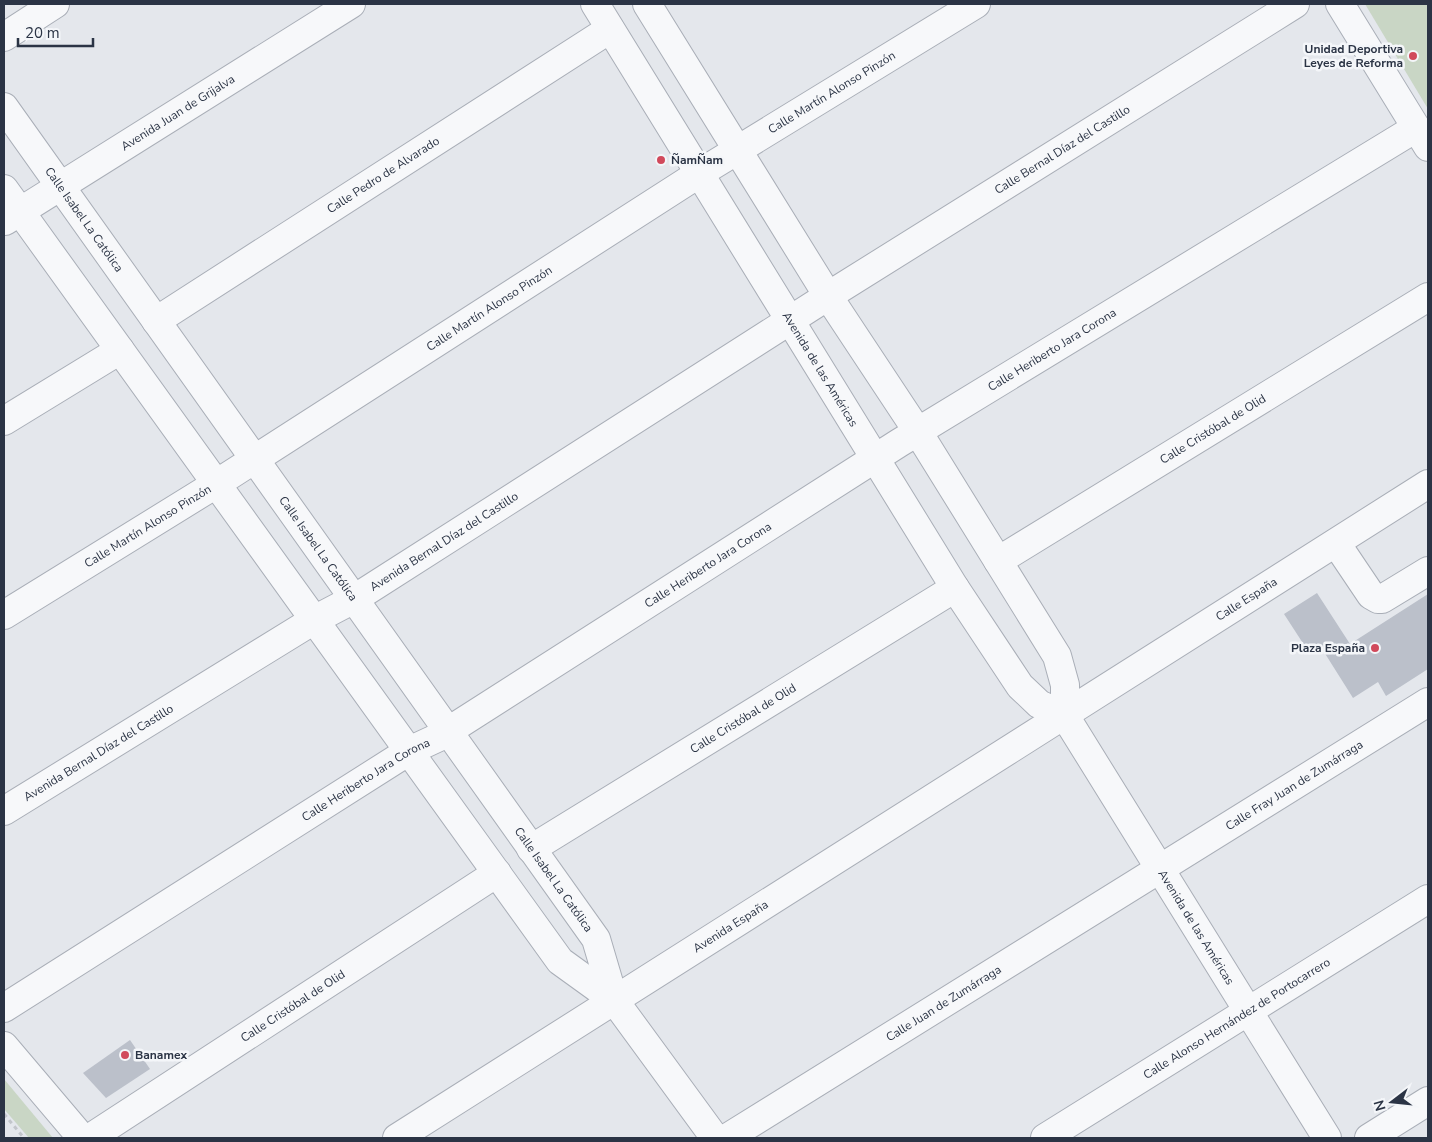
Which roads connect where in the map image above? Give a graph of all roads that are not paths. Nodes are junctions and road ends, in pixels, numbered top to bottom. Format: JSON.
{"nodes":[{"id":1,"x":55,"y":4,"type":"edge"},
{"id":2,"x":351,"y":4,"type":"edge"},
{"id":3,"x":595,"y":4,"type":"edge"},
{"id":4,"x":976,"y":4,"type":"edge"},
{"id":5,"x":1295,"y":4,"type":"edge"},
{"id":6,"x":1340,"y":4,"type":"edge"},
{"id":7,"x":656,"y":7,"type":"edge"},
{"id":8,"x":610,"y":29,"type":"junction"},
{"id":9,"x":4,"y":37,"type":"edge"},
{"id":10,"x":4,"y":107,"type":"edge"},
{"id":11,"x":1422,"y":137,"type":"edge"},
{"id":12,"x":738,"y":150,"type":"junction"},
{"id":13,"x":700,"y":173,"type":"junction"},
{"id":14,"x":60,"y":187,"type":"junction"},
{"id":15,"x":4,"y":189,"type":"edge"},
{"id":16,"x":12,"y":216,"type":"edge"},
{"id":17,"x":828,"y":296,"type":"junction"},
{"id":18,"x":1428,"y":298,"type":"edge"},
{"id":19,"x":156,"y":321,"type":"junction"},
{"id":20,"x":790,"y":321,"type":"junction"},
{"id":21,"x":120,"y":350,"type":"junction"},
{"id":22,"x":4,"y":420,"type":"edge"},
{"id":23,"x":918,"y":432,"type":"junction"},
{"id":24,"x":876,"y":458,"type":"junction"},
{"id":25,"x":254,"y":459,"type":"junction"},
{"id":26,"x":216,"y":484,"type":"junction"},
{"id":27,"x":1428,"y":484,"type":"edge"},
{"id":28,"x":1336,"y":542,"type":"junction"},
{"id":29,"x":998,"y":561,"type":"junction"},
{"id":30,"x":1428,"y":571,"type":"edge"},
{"id":31,"x":955,"y":588,"type":"junction"},
{"id":32,"x":354,"y":599,"type":"junction"},
{"id":33,"x":4,"y":614,"type":"edge"},
{"id":34,"x":314,"y":620,"type":"junction"},
{"id":35,"x":1428,"y":702,"type":"edge"},
{"id":36,"x":1065,"y":716,"type":"junction"},
{"id":37,"x":448,"y":732,"type":"junction"},
{"id":38,"x":410,"y":751,"type":"junction"},
{"id":39,"x":4,"y":811,"type":"edge"},
{"id":40,"x":531,"y":849,"type":"junction"},
{"id":41,"x":1160,"y":868,"type":"junction"},
{"id":42,"x":497,"y":873,"type":"junction"},
{"id":43,"x":1428,"y":899,"type":"edge"},
{"id":44,"x":614,"y":1000,"type":"junction"},
{"id":45,"x":4,"y":1008,"type":"edge"},
{"id":46,"x":1248,"y":1012,"type":"junction"},
{"id":47,"x":4,"y":1046,"type":"edge"},
{"id":48,"x":1428,"y":1101,"type":"edge"},
{"id":49,"x":82,"y":1138,"type":"edge"},
{"id":50,"x":90,"y":1138,"type":"edge"},
{"id":51,"x":397,"y":1138,"type":"edge"},
{"id":52,"x":715,"y":1138,"type":"edge"},
{"id":53,"x":727,"y":1138,"type":"edge"},
{"id":54,"x":1045,"y":1138,"type":"edge"},
{"id":55,"x":1327,"y":1138,"type":"edge"},
{"id":56,"x":1369,"y":1138,"type":"edge"}],
"edges":[{"from":1,"to":9,"type":"street"},
{"from":2,"to":14,"type":"street","name":"Avenida Juan de Grijalva"},
{"from":3,"to":8,"type":"street","name":"Avenida de las Américas"},
{"from":4,"to":12,"type":"street","name":"Calle Martín Alonso Pinzón"},
{"from":5,"to":17,"type":"street","name":"Calle Bernal Díaz del Castillo"},
{"from":6,"to":11,"type":"street"},
{"from":7,"to":12,"type":"street"},
{"from":8,"to":13,"type":"street","name":"Avenida de las Américas"},
{"from":8,"to":19,"type":"street","name":"Calle Pedro de Alvarado"},
{"from":10,"to":14,"type":"street","name":"Calle Isabel La Católica"},
{"from":11,"to":23,"type":"street","name":"Calle Heriberto Jara Corona"},
{"from":12,"to":13,"type":"street","name":"Calle Martín Alonso Pinzón"},
{"from":12,"to":17,"type":"street"},
{"from":13,"to":20,"type":"street","name":"Avenida de las Américas"},
{"from":13,"to":25,"type":"street","name":"Calle Martín Alonso Pinzón"},
{"from":14,"to":16,"type":"street","name":"Avenida Juan de Grijalva"},
{"from":14,"to":19,"type":"street","name":"Calle Isabel La Católica"},
{"from":15,"to":16,"type":"street","name":"Calle Isabel La Católica"},
{"from":16,"to":21,"type":"street","name":"Calle Isabel La Católica"},
{"from":17,"to":20,"type":"street","name":"Avenida Bernal Díaz del Castillo"},
{"from":17,"to":23,"type":"street"},
{"from":18,"to":29,"type":"street","name":"Calle Cristóbal de Olid"},
{"from":19,"to":25,"type":"street","name":"Calle Isabel La Católica"},
{"from":20,"to":24,"type":"street","name":"Avenida de las Américas"},
{"from":20,"to":32,"type":"street","name":"Avenida Bernal Díaz del Castillo"},
{"from":21,"to":22,"type":"street"},
{"from":21,"to":26,"type":"street","name":"Calle Isabel La Católica"},
{"from":23,"to":24,"type":"street","name":"Calle Heriberto Jara Corona"},
{"from":23,"to":29,"type":"street"},
{"from":24,"to":31,"type":"street","name":"Avenida de las Américas"},
{"from":24,"to":37,"type":"street","name":"Calle Heriberto Jara Corona"},
{"from":25,"to":26,"type":"street","name":"Calle Martín Alonso Pinzón"},
{"from":25,"to":32,"type":"street","name":"Calle Isabel La Católica"},
{"from":26,"to":33,"type":"street","name":"Calle Martín Alonso Pinzón"},
{"from":26,"to":34,"type":"street","name":"Calle Isabel La Católica"},
{"from":27,"to":28,"type":"street","name":"Calle España"},
{"from":28,"to":30,"type":"street"},
{"from":28,"to":36,"type":"street","name":"Calle España"},
{"from":29,"to":36,"type":"street"},
{"from":31,"to":36,"type":"street","name":"Avenida de las Américas"},
{"from":31,"to":40,"type":"street","name":"Calle Cristóbal de Olid"},
{"from":32,"to":34,"type":"street","name":"Avenida Bernal Díaz del Castillo"},
{"from":32,"to":37,"type":"street","name":"Calle Isabel La Católica"},
{"from":34,"to":38,"type":"street","name":"Calle Isabel La Católica"},
{"from":34,"to":39,"type":"street","name":"Avenida Bernal Díaz del Castillo"},
{"from":35,"to":41,"type":"street","name":"Calle Fray Juan de Zumárraga"},
{"from":36,"to":41,"type":"street","name":"Avenida de las Américas"},
{"from":36,"to":44,"type":"street","name":"Avenida España"},
{"from":37,"to":38,"type":"street","name":"Calle Heriberto Jara Corona"},
{"from":37,"to":40,"type":"street","name":"Calle Isabel La Católica"},
{"from":38,"to":42,"type":"street","name":"Calle Isabel La Católica"},
{"from":38,"to":45,"type":"street","name":"Calle Heriberto Jara Corona"},
{"from":40,"to":44,"type":"street","name":"Calle Isabel La Católica"},
{"from":41,"to":46,"type":"street","name":"Avenida de las Américas"},
{"from":41,"to":53,"type":"street","name":"Calle Juan de Zumárraga"},
{"from":42,"to":44,"type":"street","name":"Calle Isabel La Católica"},
{"from":42,"to":50,"type":"street","name":"Calle Cristóbal de Olid"},
{"from":43,"to":46,"type":"street","name":"Calle Alonso Hernández de Portocarrero"},
{"from":44,"to":51,"type":"street","name":"Avenida España"},
{"from":44,"to":52,"type":"street","name":"Calle Isabel La Católica"},
{"from":46,"to":54,"type":"street","name":"Calle Alonso Hernández de Portocarrero"},
{"from":46,"to":55,"type":"street","name":"Avenida de las Américas"},
{"from":47,"to":49,"type":"street"},
{"from":48,"to":56,"type":"street"}]}
